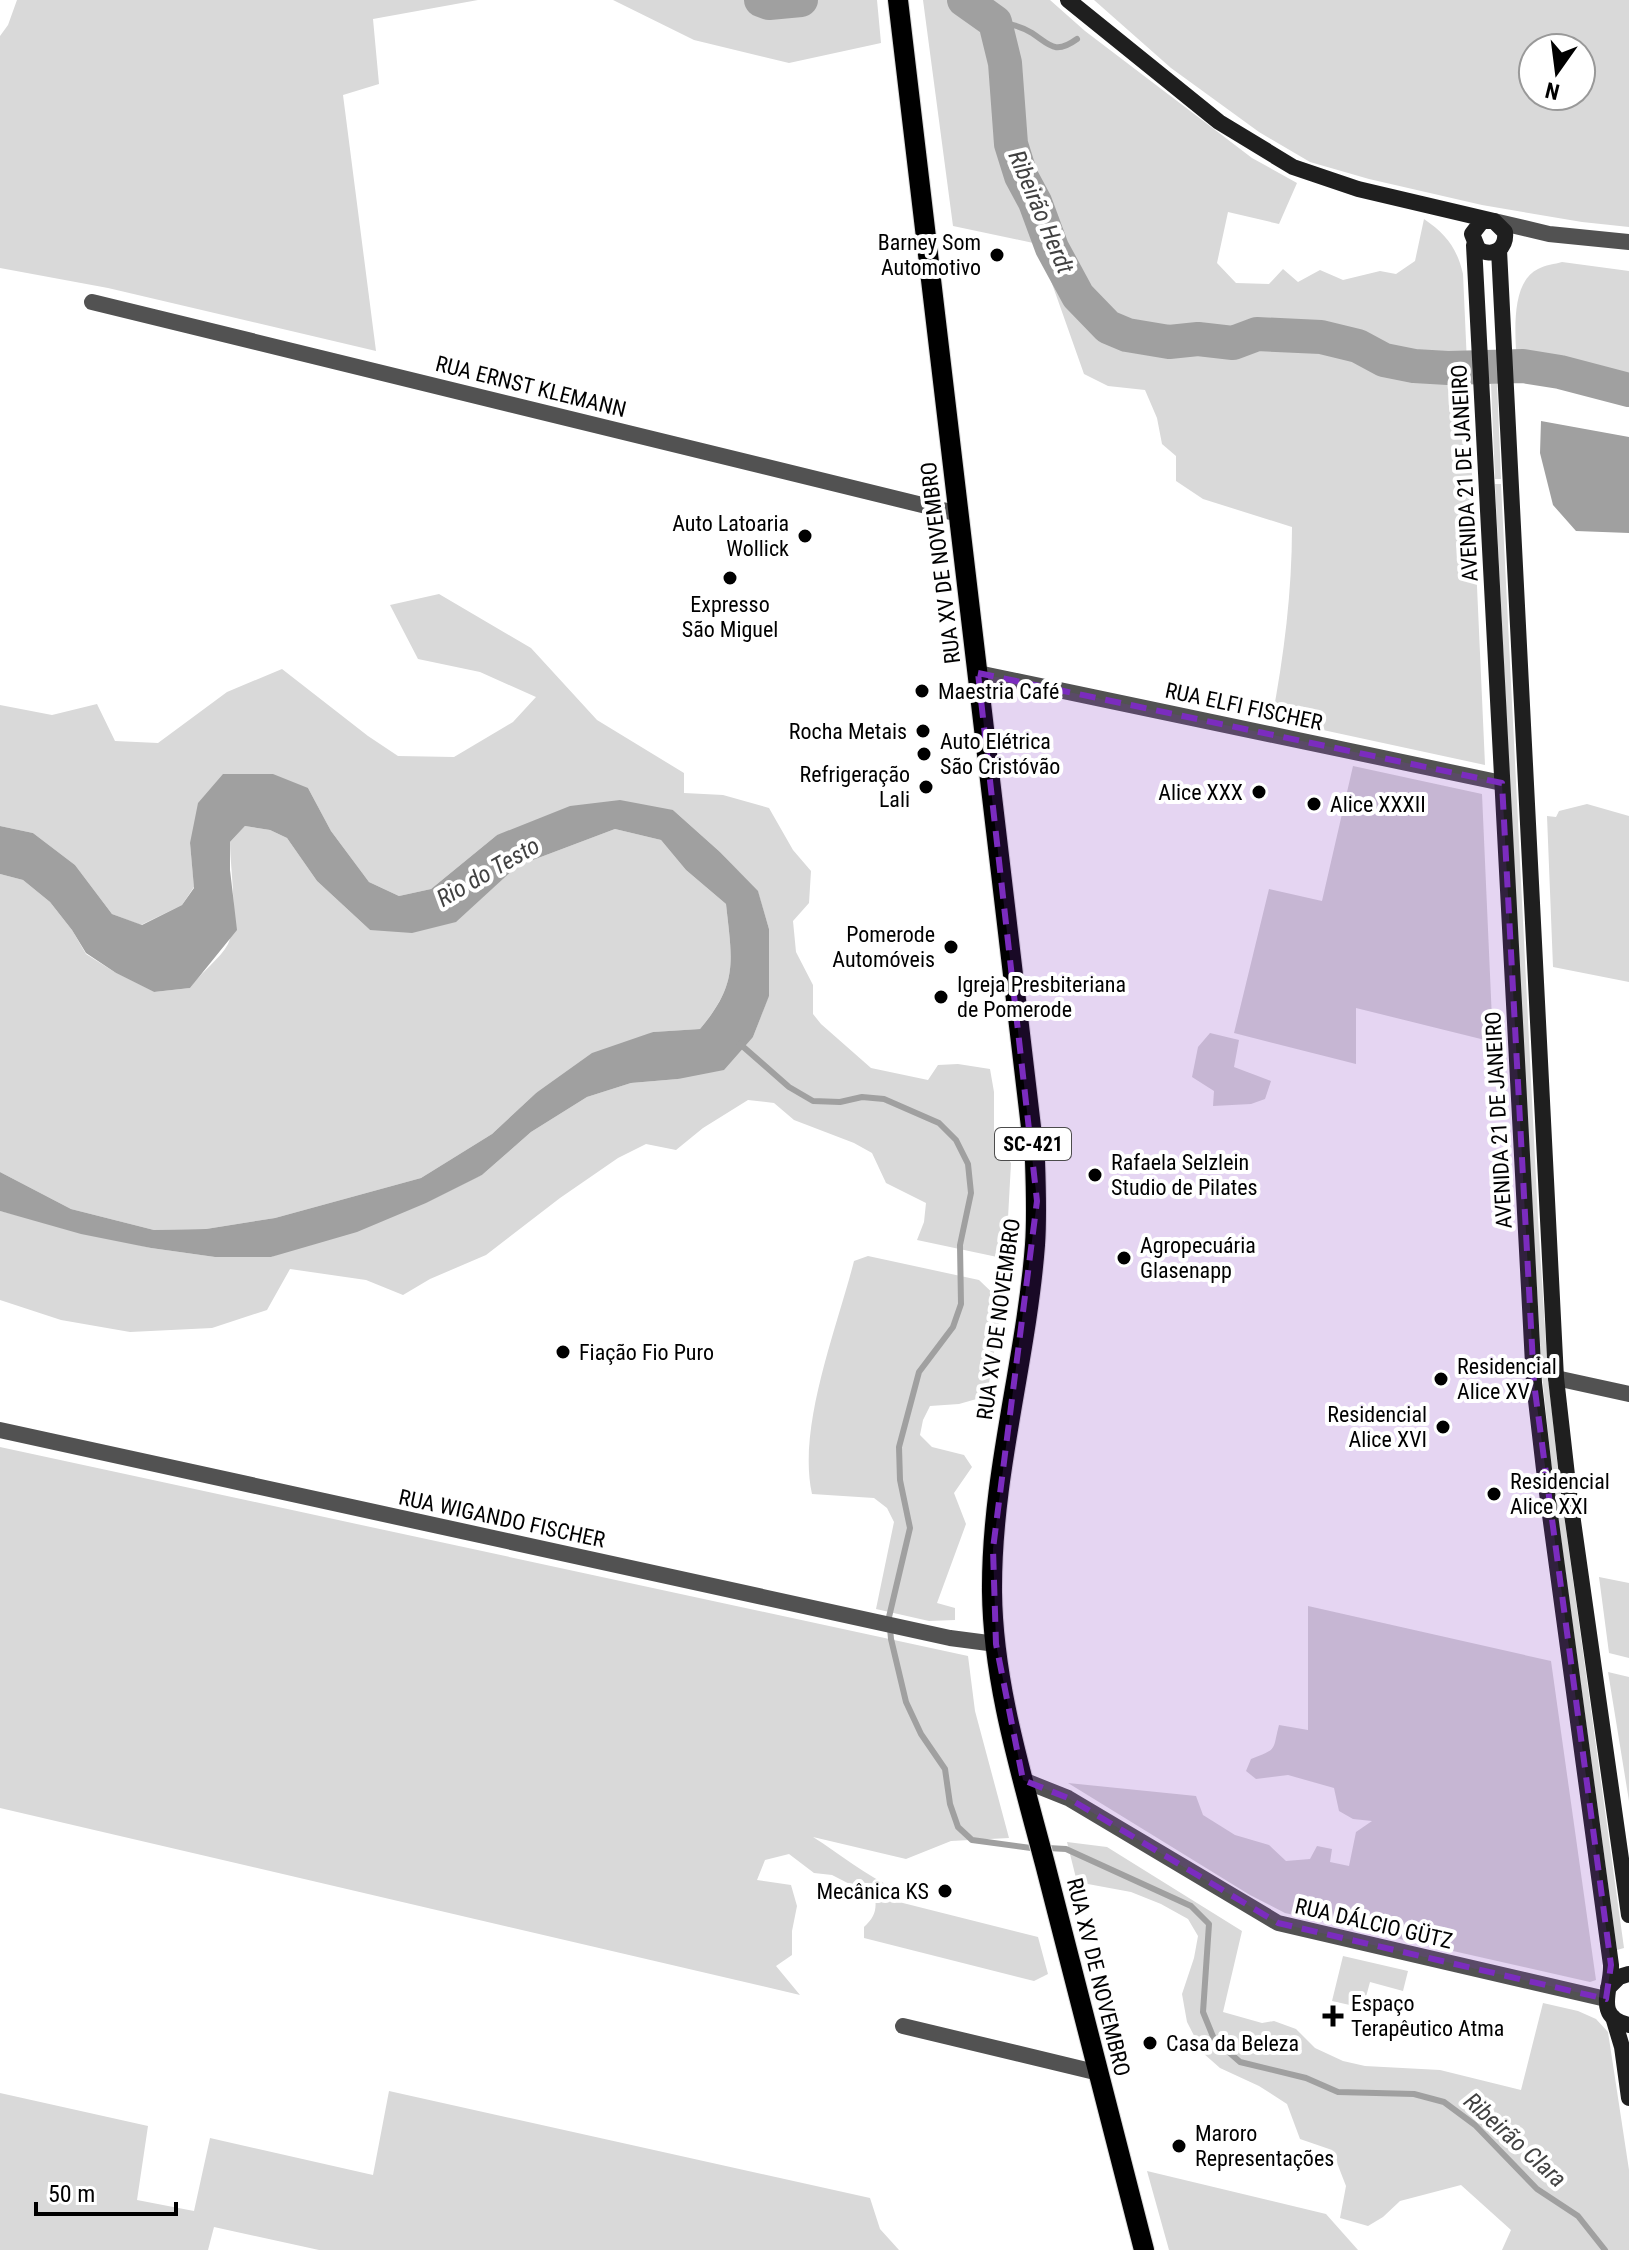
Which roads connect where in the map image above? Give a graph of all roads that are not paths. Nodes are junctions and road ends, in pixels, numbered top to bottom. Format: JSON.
{"nodes":[{"id":1,"x":898,"y":0,"type":"edge"},
{"id":2,"x":1068,"y":0,"type":"edge"},
{"id":3,"x":1433,"y":208,"type":"junction"},
{"id":4,"x":1494,"y":221,"type":"junction"},
{"id":5,"x":1549,"y":234,"type":"junction"},
{"id":6,"x":1473,"y":242,"type":"junction"},
{"id":7,"x":1629,"y":242,"type":"edge"},
{"id":8,"x":1500,"y":249,"type":"junction"},
{"id":9,"x":92,"y":302,"type":"dead end"},
{"id":10,"x":959,"y":514,"type":"junction"},
{"id":11,"x":978,"y":673,"type":"junction"},
{"id":12,"x":1502,"y":783,"type":"junction"},
{"id":13,"x":1556,"y":1378,"type":"junction"},
{"id":14,"x":1629,"y":1394,"type":"edge"},
{"id":15,"x":0,"y":1430,"type":"edge"},
{"id":16,"x":996,"y":1644,"type":"junction"},
{"id":17,"x":1023,"y":1780,"type":"junction"},
{"id":18,"x":1629,"y":1915,"type":"edge"},
{"id":19,"x":1629,"y":1974,"type":"edge"},
{"id":20,"x":1607,"y":1994,"type":"junction"},
{"id":21,"x":1613,"y":2017,"type":"junction"},
{"id":22,"x":1629,"y":2025,"type":"edge"},
{"id":23,"x":903,"y":2026,"type":"dead end"},
{"id":24,"x":1099,"y":2073,"type":"junction"},
{"id":25,"x":1629,"y":2098,"type":"edge"},
{"id":26,"x":1144,"y":2250,"type":"edge"}],
"edges":[{"from":1,"to":10,"type":"main road","name":"RUA XV DE NOVEMBRO","number":"SC-421"},
{"from":2,"to":3,"type":"main road"},
{"from":3,"to":4,"type":"main road"},
{"from":3,"to":6,"type":"main road"},
{"from":4,"to":5,"type":"street"},
{"from":4,"to":6,"type":"main road"},
{"from":4,"to":8,"type":"main road"},
{"from":5,"to":7,"type":"street"},
{"from":5,"to":8,"type":"street"},
{"from":6,"to":8,"type":"main road"},
{"from":6,"to":12,"type":"main road","name":"AVENIDA 21 DE JANEIRO"},
{"from":8,"to":13,"type":"main road","name":"AVENIDA 21 DE JANEIRO"},
{"from":9,"to":10,"type":"street","name":"RUA ERNST KLEMANN"},
{"from":10,"to":11,"type":"main road","name":"RUA XV DE NOVEMBRO","number":"SC-421"},
{"from":11,"to":12,"type":"street","name":"RUA ELFI FISCHER"},
{"from":11,"to":16,"type":"main road","name":"RUA XV DE NOVEMBRO","number":"SC-421"},
{"from":12,"to":20,"type":"main road","name":"AVENIDA 21 DE JANEIRO"},
{"from":13,"to":14,"type":"street"},
{"from":13,"to":18,"type":"main road","name":"AVENIDA 21 DE JANEIRO"},
{"from":15,"to":16,"type":"street","name":"RUA WIGANDO FISCHER"},
{"from":16,"to":17,"type":"main road","name":"RUA XV DE NOVEMBRO","number":"SC-421"},
{"from":17,"to":20,"type":"street","name":"RUA DÁLCIO GÜTZ"},
{"from":17,"to":24,"type":"main road","name":"RUA XV DE NOVEMBRO","number":"SC-421"},
{"from":19,"to":20,"type":"main road"},
{"from":20,"to":21,"type":"main road"},
{"from":21,"to":22,"type":"main road"},
{"from":21,"to":25,"type":"main road"},
{"from":23,"to":24,"type":"street"},
{"from":24,"to":26,"type":"main road","name":"RUA XV DE NOVEMBRO","number":"SC-421"}]}
